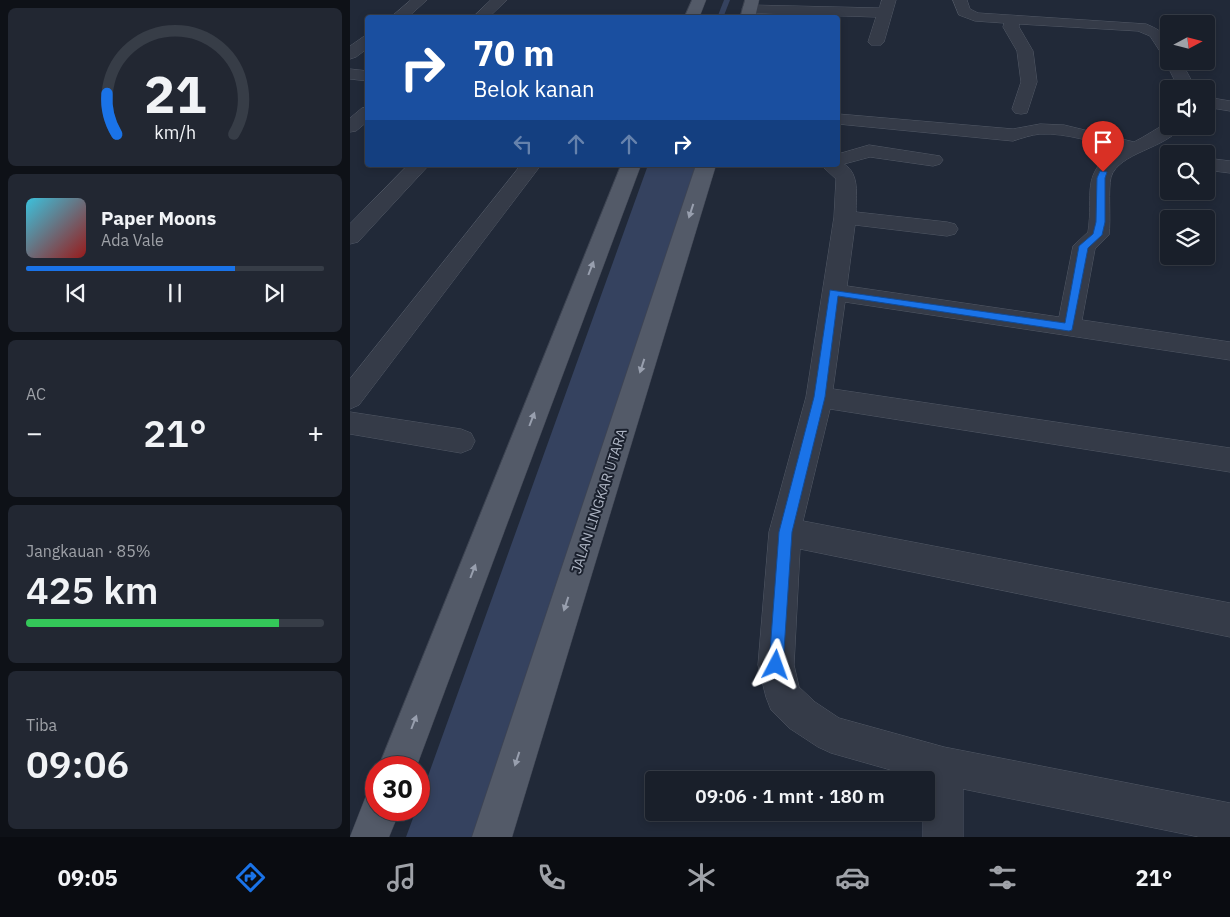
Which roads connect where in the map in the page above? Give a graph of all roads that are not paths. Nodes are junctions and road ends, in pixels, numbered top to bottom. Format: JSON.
{"nodes":[{"id":1,"x":420,"y":0,"type":"edge"},
{"id":2,"x":500,"y":0,"type":"edge"},
{"id":3,"x":699,"y":0,"type":"edge"},
{"id":4,"x":960,"y":0,"type":"edge"},
{"id":5,"x":886,"y":7,"type":"edge"},
{"id":6,"x":750,"y":9,"type":"edge"},
{"id":7,"x":401,"y":15,"type":"edge"},
{"id":8,"x":482,"y":15,"type":"edge"},
{"id":9,"x":693,"y":15,"type":"edge"},
{"id":10,"x":1012,"y":19,"type":"junction"},
{"id":11,"x":1160,"y":40,"type":"edge"},
{"id":12,"x":365,"y":42,"type":"edge"},
{"id":13,"x":876,"y":42,"type":"dead end"},
{"id":14,"x":350,"y":54,"type":"edge"},
{"id":15,"x":350,"y":74,"type":"edge"},
{"id":16,"x":365,"y":76,"type":"edge"},
{"id":17,"x":1215,"y":104,"type":"edge"},
{"id":18,"x":1230,"y":106,"type":"edge"},
{"id":19,"x":1021,"y":109,"type":"dead end"},
{"id":20,"x":365,"y":114,"type":"edge"},
{"id":21,"x":840,"y":119,"type":"edge"},
{"id":22,"x":350,"y":126,"type":"edge"},
{"id":23,"x":1168,"y":137,"type":"edge"},
{"id":24,"x":1133,"y":148,"type":"junction"},
{"id":25,"x":840,"y":159,"type":"edge"},
{"id":26,"x":933,"y":160,"type":"dead end"},
{"id":27,"x":1215,"y":165,"type":"edge"},
{"id":28,"x":417,"y":167,"type":"edge"},
{"id":29,"x":529,"y":167,"type":"edge"},
{"id":30,"x":630,"y":167,"type":"edge"},
{"id":31,"x":705,"y":167,"type":"edge"},
{"id":32,"x":834,"y":167,"type":"edge"},
{"id":33,"x":1230,"y":167,"type":"edge"},
{"id":34,"x":846,"y":217,"type":"junction"},
{"id":35,"x":947,"y":229,"type":"dead end"},
{"id":36,"x":350,"y":237,"type":"edge"},
{"id":37,"x":834,"y":292,"type":"junction"},
{"id":38,"x":1069,"y":327,"type":"junction"},
{"id":39,"x":1230,"y":351,"type":"edge"},
{"id":40,"x":819,"y":397,"type":"junction"},
{"id":41,"x":350,"y":398,"type":"edge"},
{"id":42,"x":350,"y":423,"type":"edge"},
{"id":43,"x":461,"y":441,"type":"dead end"},
{"id":44,"x":1230,"y":460,"type":"edge"},
{"id":45,"x":785,"y":532,"type":"junction"},
{"id":46,"x":1230,"y":620,"type":"edge"},
{"id":47,"x":402,"y":756,"type":"edge"},
{"id":48,"x":944,"y":766,"type":"junction"},
{"id":49,"x":376,"y":821,"type":"edge"},
{"id":50,"x":1230,"y":823,"type":"edge"},
{"id":51,"x":370,"y":837,"type":"edge"},
{"id":52,"x":492,"y":837,"type":"edge"},
{"id":53,"x":943,"y":837,"type":"edge"}],
"edges":[{"from":1,"to":7,"type":"street"},
{"from":2,"to":8,"type":"street"},
{"from":3,"to":9,"type":"main road"},
{"from":4,"to":10,"type":"street"},
{"from":5,"to":6,"type":"street"},
{"from":5,"to":13,"type":"street"},
{"from":10,"to":11,"type":"street"},
{"from":10,"to":19,"type":"street"},
{"from":12,"to":14,"type":"street"},
{"from":15,"to":16,"type":"street"},
{"from":17,"to":18,"type":"street"},
{"from":20,"to":22,"type":"street"},
{"from":21,"to":24,"type":"street"},
{"from":23,"to":24,"type":"street"},
{"from":24,"to":38,"type":"street"},
{"from":25,"to":26,"type":"street"},
{"from":27,"to":33,"type":"street"},
{"from":28,"to":36,"type":"street"},
{"from":29,"to":41,"type":"street"},
{"from":47,"to":30,"type":"main road","one_way":true},
{"from":31,"to":52,"type":"main road","name":"JALAN LINGKAR UTARA","one_way":true},
{"from":32,"to":34,"type":"street"},
{"from":34,"to":35,"type":"street"},
{"from":34,"to":37,"type":"street"},
{"from":37,"to":38,"type":"street"},
{"from":37,"to":40,"type":"street"},
{"from":38,"to":39,"type":"street"},
{"from":40,"to":44,"type":"street"},
{"from":40,"to":45,"type":"street"},
{"from":42,"to":43,"type":"street"},
{"from":45,"to":46,"type":"street"},
{"from":45,"to":48,"type":"street"},
{"from":48,"to":50,"type":"street"},
{"from":48,"to":53,"type":"street"},
{"from":49,"to":51,"type":"main road"}]}
